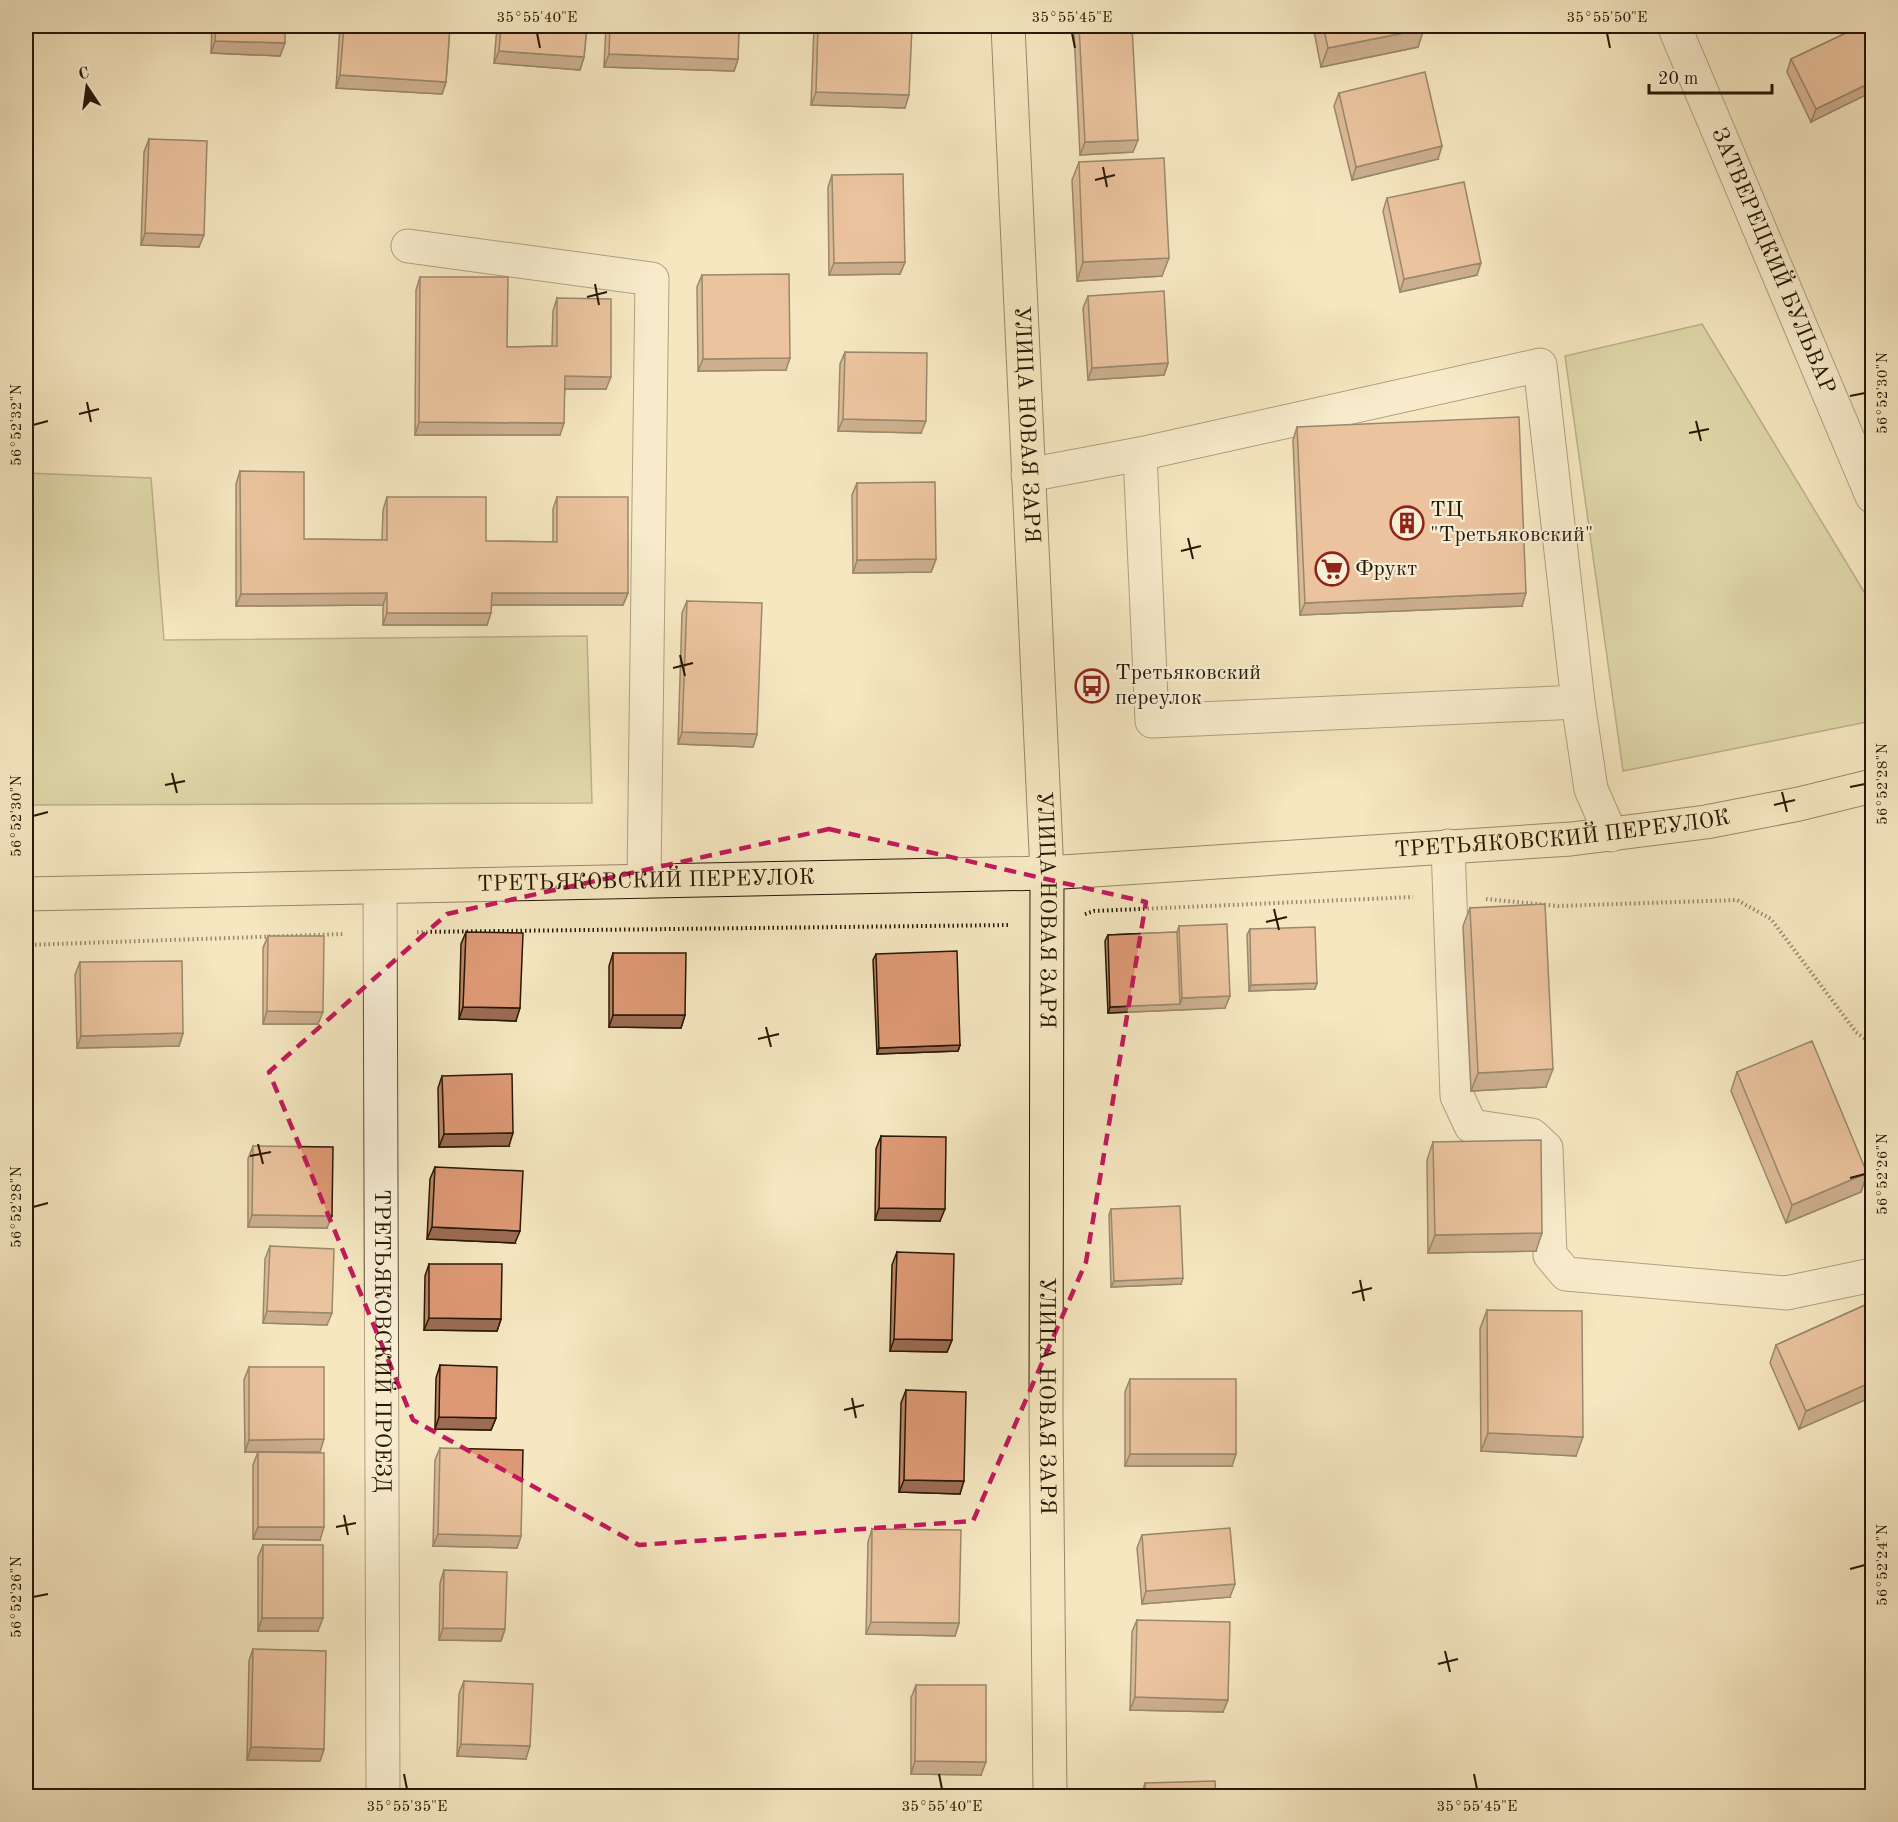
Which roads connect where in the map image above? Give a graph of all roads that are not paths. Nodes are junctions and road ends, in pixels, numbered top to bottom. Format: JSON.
{"nodes":[{"id":1,"x":1008,"y":26,"type":"edge"},
{"id":2,"x":1674,"y":26,"type":"edge"},
{"id":3,"x":408,"y":246,"type":"dead end"},
{"id":4,"x":1140,"y":454,"type":"junction"},
{"id":5,"x":1028,"y":475,"type":"junction"},
{"id":6,"x":1872,"y":496,"type":"edge"},
{"id":7,"x":1578,"y":702,"type":"junction"},
{"id":8,"x":1872,"y":786,"type":"edge"},
{"id":9,"x":1611,"y":835,"type":"junction"},
{"id":10,"x":1448,"y":846,"type":"junction"},
{"id":11,"x":1047,"y":873,"type":"junction"},
{"id":12,"x":644,"y":881,"type":"junction"},
{"id":13,"x":380,"y":887,"type":"junction"},
{"id":14,"x":26,"y":894,"type":"edge"},
{"id":15,"x":1872,"y":1275,"type":"edge"},
{"id":16,"x":383,"y":1797,"type":"edge"},
{"id":17,"x":1050,"y":1797,"type":"edge"}],
"edges":[{"from":1,"to":5,"type":"main road","name":"УЛИЦА НОВАЯ ЗАРЯ"},
{"from":2,"to":6,"type":"street","name":"ЗАТВЕРЕЦКИЙ БУЛЬВАР"},
{"from":3,"to":12,"type":"street"},
{"from":4,"to":5,"type":"street"},
{"from":4,"to":7,"type":"street"},
{"from":4,"to":7,"type":"street"},
{"from":5,"to":11,"type":"main road","name":"УЛИЦА НОВАЯ ЗАРЯ"},
{"from":7,"to":9,"type":"street"},
{"from":8,"to":9,"type":"main road","name":"ТРЕТЬЯКОВСКИЙ ПЕРЕУЛОК"},
{"from":9,"to":10,"type":"main road","name":"ТРЕТЬЯКОВСКИЙ ПЕРЕУЛОК"},
{"from":10,"to":11,"type":"main road","name":"ТРЕТЬЯКОВСКИЙ ПЕРЕУЛОК"},
{"from":10,"to":15,"type":"street"},
{"from":11,"to":12,"type":"main road","name":"ТРЕТЬЯКОВСКИЙ ПЕРЕУЛОК"},
{"from":11,"to":17,"type":"main road","name":"УЛИЦА НОВАЯ ЗАРЯ"},
{"from":12,"to":13,"type":"main road","name":"ТРЕТЬЯКОВСКИЙ ПЕРЕУЛОК"},
{"from":13,"to":14,"type":"main road","name":"ТРЕТЬЯКОВСКИЙ ПЕРЕУЛОК"},
{"from":13,"to":16,"type":"street","name":"ТРЕТЬЯКОВСКИЙ ПРОЕЗД"}]}
